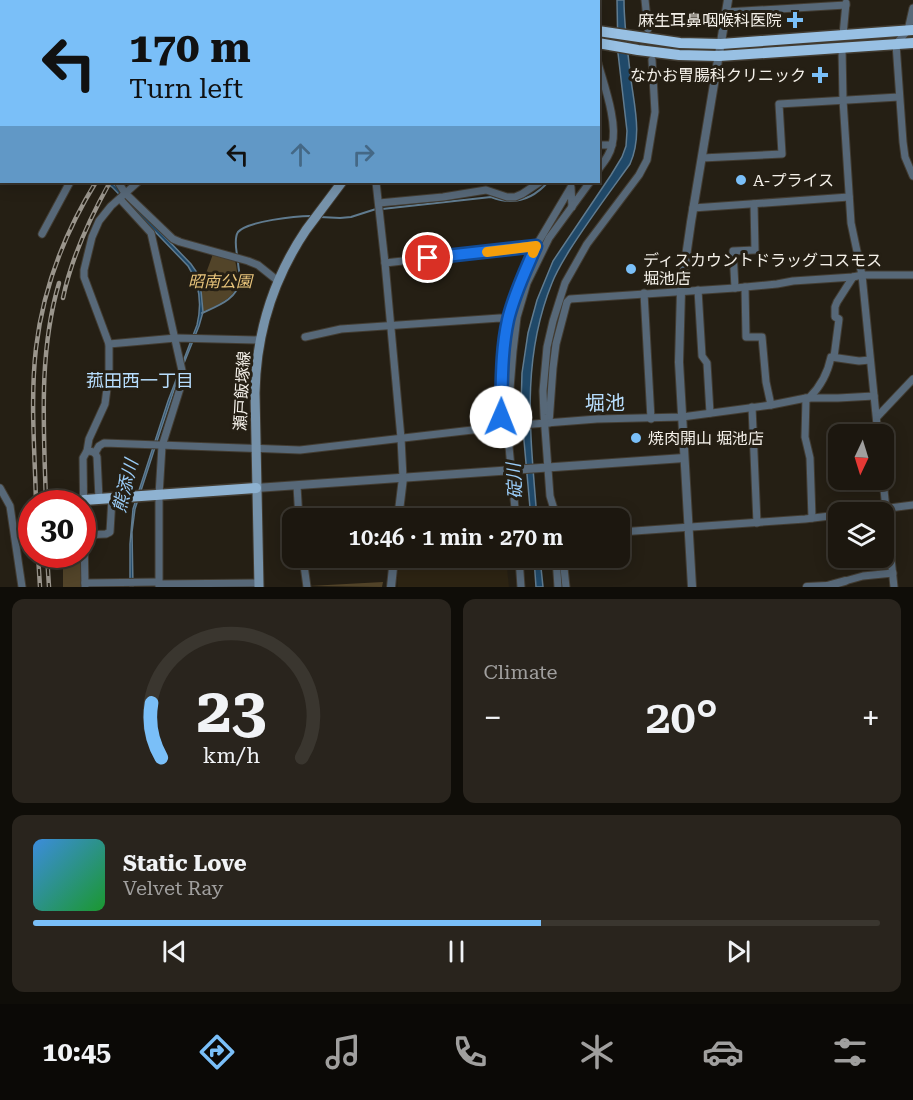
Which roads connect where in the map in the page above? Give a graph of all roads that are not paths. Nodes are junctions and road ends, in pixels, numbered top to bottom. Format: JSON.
{"nodes":[{"id":1,"x":645,"y":0,"type":"edge"},
{"id":2,"x":728,"y":0,"type":"edge"},
{"id":3,"x":846,"y":2,"type":"edge"},
{"id":4,"x":913,"y":8,"type":"edge"},
{"id":5,"x":726,"y":12,"type":"junction"},
{"id":6,"x":648,"y":29,"type":"dead end"},
{"id":7,"x":911,"y":30,"type":"edge"},
{"id":8,"x":843,"y":35,"type":"junction"},
{"id":9,"x":601,"y":37,"type":"edge"},
{"id":10,"x":913,"y":42,"type":"edge"},
{"id":11,"x":721,"y":44,"type":"junction"},
{"id":12,"x":896,"y":44,"type":"junction"},
{"id":13,"x":842,"y":48,"type":"junction"},
{"id":14,"x":719,"y":56,"type":"junction"},
{"id":15,"x":652,"y":60,"type":"dead end"},
{"id":16,"x":600,"y":71,"type":"edge"},
{"id":17,"x":899,"y":97,"type":"junction"},
{"id":18,"x":843,"y":100,"type":"junction"},
{"id":19,"x":600,"y":145,"type":"edge"},
{"id":20,"x":612,"y":145,"type":"junction"},
{"id":21,"x":702,"y":158,"type":"junction"},
{"id":22,"x":600,"y":167,"type":"edge"},
{"id":23,"x":913,"y":176,"type":"edge"},
{"id":24,"x":68,"y":183,"type":"edge"},
{"id":25,"x":118,"y":183,"type":"edge"},
{"id":26,"x":137,"y":183,"type":"edge"},
{"id":27,"x":341,"y":183,"type":"edge"},
{"id":28,"x":376,"y":183,"type":"edge"},
{"id":29,"x":538,"y":183,"type":"edge"},
{"id":30,"x":589,"y":183,"type":"edge"},
{"id":31,"x":123,"y":196,"type":"junction"},
{"id":32,"x":849,"y":197,"type":"junction"},
{"id":33,"x":754,"y":204,"type":"junction"},
{"id":34,"x":379,"y":206,"type":"junction"},
{"id":35,"x":572,"y":207,"type":"junction"},
{"id":36,"x":693,"y":208,"type":"junction"},
{"id":37,"x":42,"y":234,"type":"dead end"},
{"id":38,"x":536,"y":246,"type":"junction"},
{"id":39,"x":385,"y":263,"type":"junction"},
{"id":40,"x":862,"y":275,"type":"junction"},
{"id":41,"x":913,"y":275,"type":"edge"},
{"id":42,"x":853,"y":277,"type":"junction"},
{"id":43,"x":278,"y":281,"type":"junction"},
{"id":44,"x":745,"y":287,"type":"junction"},
{"id":45,"x":735,"y":288,"type":"junction"},
{"id":46,"x":698,"y":290,"type":"junction"},
{"id":47,"x":681,"y":291,"type":"junction"},
{"id":48,"x":644,"y":293,"type":"junction"},
{"id":49,"x":508,"y":319,"type":"junction"},
{"id":50,"x":391,"y":326,"type":"junction"},
{"id":51,"x":305,"y":337,"type":"dead end"},
{"id":52,"x":176,"y":338,"type":"junction"},
{"id":53,"x":260,"y":340,"type":"junction"},
{"id":54,"x":109,"y":344,"type":"junction"},
{"id":55,"x":834,"y":357,"type":"junction"},
{"id":56,"x":870,"y":360,"type":"junction"},
{"id":57,"x":913,"y":379,"type":"edge"},
{"id":58,"x":874,"y":396,"type":"junction"},
{"id":59,"x":807,"y":398,"type":"junction"},
{"id":60,"x":771,"y":405,"type":"junction"},
{"id":61,"x":752,"y":407,"type":"junction"},
{"id":62,"x":710,"y":413,"type":"junction"},
{"id":63,"x":682,"y":417,"type":"junction"},
{"id":64,"x":877,"y":417,"type":"junction"},
{"id":65,"x":651,"y":419,"type":"junction"},
{"id":66,"x":546,"y":423,"type":"junction"},
{"id":67,"x":877,"y":424,"type":"edge"},
{"id":68,"x":507,"y":426,"type":"junction"},
{"id":69,"x":401,"y":438,"type":"junction"},
{"id":70,"x":161,"y":446,"type":"junction"},
{"id":71,"x":255,"y":449,"type":"junction"},
{"id":72,"x":87,"y":452,"type":"junction"},
{"id":73,"x":95,"y":453,"type":"junction"},
{"id":74,"x":684,"y":458,"type":"junction"},
{"id":75,"x":547,"y":468,"type":"junction"},
{"id":76,"x":513,"y":470,"type":"junction"},
{"id":77,"x":403,"y":478,"type":"junction"},
{"id":78,"x":297,"y":486,"type":"junction"},
{"id":79,"x":0,"y":488,"type":"edge"},
{"id":80,"x":256,"y":488,"type":"junction"},
{"id":81,"x":84,"y":490,"type":"edge"},
{"id":82,"x":159,"y":495,"type":"junction"},
{"id":83,"x":550,"y":496,"type":"junction"},
{"id":84,"x":112,"y":498,"type":"junction"},
{"id":85,"x":96,"y":499,"type":"edge"},
{"id":86,"x":99,"y":499,"type":"junction"},
{"id":87,"x":913,"y":505,"type":"edge"},
{"id":88,"x":894,"y":507,"type":"edge"},
{"id":89,"x":298,"y":508,"type":"edge"},
{"id":90,"x":399,"y":508,"type":"edge"},
{"id":91,"x":515,"y":508,"type":"edge"},
{"id":92,"x":551,"y":508,"type":"edge"},
{"id":93,"x":554,"y":508,"type":"edge"},
{"id":94,"x":828,"y":516,"type":"edge"},
{"id":95,"x":812,"y":518,"type":"junction"},
{"id":96,"x":756,"y":523,"type":"junction"},
{"id":97,"x":688,"y":528,"type":"junction"},
{"id":98,"x":630,"y":531,"type":"edge"},
{"id":99,"x":96,"y":534,"type":"edge"},
{"id":100,"x":85,"y":568,"type":"edge"},
{"id":101,"x":304,"y":568,"type":"edge"},
{"id":102,"x":393,"y":568,"type":"edge"},
{"id":103,"x":520,"y":568,"type":"edge"},
{"id":104,"x":557,"y":568,"type":"edge"},
{"id":105,"x":564,"y":568,"type":"edge"},
{"id":106,"x":892,"y":568,"type":"edge"},
{"id":107,"x":893,"y":573,"type":"junction"},
{"id":108,"x":845,"y":581,"type":"joint"},
{"id":109,"x":159,"y":584,"type":"edge"},
{"id":110,"x":85,"y":585,"type":"edge"},
{"id":111,"x":259,"y":585,"type":"edge"},
{"id":112,"x":22,"y":587,"type":"edge"},
{"id":113,"x":307,"y":587,"type":"edge"},
{"id":114,"x":391,"y":587,"type":"edge"},
{"id":115,"x":521,"y":587,"type":"edge"},
{"id":116,"x":558,"y":587,"type":"edge"},
{"id":117,"x":566,"y":587,"type":"edge"},
{"id":118,"x":691,"y":587,"type":"edge"},
{"id":119,"x":807,"y":587,"type":"edge"},
{"id":120,"x":894,"y":587,"type":"edge"}],
"edges":[{"from":1,"to":6,"type":"street"},
{"from":2,"to":5,"type":"street"},
{"from":3,"to":5,"type":"street"},
{"from":3,"to":8,"type":"street"},
{"from":4,"to":7,"type":"street"},
{"from":5,"to":11,"type":"street"},
{"from":7,"to":8,"type":"highway"},
{"from":7,"to":12,"type":"street"},
{"from":8,"to":11,"type":"highway"},
{"from":9,"to":11,"type":"highway"},
{"from":9,"to":14,"type":"highway"},
{"from":10,"to":12,"type":"highway"},
{"from":11,"to":14,"type":"street"},
{"from":12,"to":13,"type":"highway"},
{"from":12,"to":17,"type":"street"},
{"from":13,"to":14,"type":"highway"},
{"from":13,"to":18,"type":"street"},
{"from":14,"to":21,"type":"street"},
{"from":15,"to":66,"type":"street"},
{"from":16,"to":20,"type":"street"},
{"from":17,"to":18,"type":"street"},
{"from":17,"to":23,"type":"street"},
{"from":18,"to":21,"type":"street"},
{"from":18,"to":32,"type":"street"},
{"from":19,"to":20,"type":"street"},
{"from":20,"to":22,"type":"street"},
{"from":21,"to":36,"type":"street"},
{"from":24,"to":37,"type":"street"},
{"from":25,"to":31,"type":"street"},
{"from":26,"to":31,"type":"street"},
{"from":27,"to":43,"type":"main road","name":"瀬戸飯塚線"},
{"from":28,"to":34,"type":"street"},
{"from":29,"to":34,"type":"street"},
{"from":30,"to":35,"type":"street"},
{"from":31,"to":43,"type":"street"},
{"from":31,"to":52,"type":"street"},
{"from":31,"to":54,"type":"street"},
{"from":32,"to":33,"type":"street"},
{"from":32,"to":40,"type":"street"},
{"from":33,"to":36,"type":"street"},
{"from":33,"to":45,"type":"street"},
{"from":34,"to":39,"type":"street"},
{"from":35,"to":38,"type":"street"},
{"from":35,"to":68,"type":"street"},
{"from":36,"to":47,"type":"street"},
{"from":38,"to":39,"type":"street"},
{"from":38,"to":49,"type":"street"},
{"from":39,"to":50,"type":"street"},
{"from":40,"to":41,"type":"street"},
{"from":40,"to":42,"type":"street"},
{"from":40,"to":56,"type":"street"},
{"from":42,"to":44,"type":"street"},
{"from":42,"to":55,"type":"street"},
{"from":43,"to":53,"type":"main road","name":"瀬戸飯塚線"},
{"from":44,"to":45,"type":"street"},
{"from":44,"to":60,"type":"street"},
{"from":45,"to":46,"type":"street"},
{"from":46,"to":47,"type":"street"},
{"from":46,"to":62,"type":"street"},
{"from":47,"to":48,"type":"street"},
{"from":47,"to":63,"type":"street"},
{"from":48,"to":65,"type":"street"},
{"from":48,"to":66,"type":"street"},
{"from":49,"to":50,"type":"street"},
{"from":49,"to":68,"type":"street"},
{"from":50,"to":51,"type":"street"},
{"from":50,"to":69,"type":"street"},
{"from":52,"to":53,"type":"street"},
{"from":52,"to":54,"type":"street"},
{"from":52,"to":70,"type":"street"},
{"from":53,"to":71,"type":"main road","name":"瀬戸飯塚線"},
{"from":54,"to":72,"type":"street"},
{"from":55,"to":56,"type":"street"},
{"from":55,"to":59,"type":"street"},
{"from":56,"to":58,"type":"street"},
{"from":57,"to":64,"type":"street"},
{"from":58,"to":59,"type":"street"},
{"from":58,"to":64,"type":"street"},
{"from":59,"to":60,"type":"street"},
{"from":59,"to":95,"type":"street"},
{"from":60,"to":61,"type":"street"},
{"from":61,"to":62,"type":"street"},
{"from":61,"to":96,"type":"street"},
{"from":62,"to":63,"type":"street"},
{"from":63,"to":65,"type":"street"},
{"from":63,"to":74,"type":"street"},
{"from":64,"to":67,"type":"street"},
{"from":65,"to":66,"type":"street"},
{"from":66,"to":68,"type":"street"},
{"from":66,"to":75,"type":"street"},
{"from":68,"to":69,"type":"street"},
{"from":68,"to":76,"type":"street"},
{"from":69,"to":71,"type":"street"},
{"from":69,"to":77,"type":"street"},
{"from":70,"to":71,"type":"street"},
{"from":70,"to":73,"type":"street"},
{"from":70,"to":82,"type":"street"},
{"from":71,"to":80,"type":"main road","name":"瀬戸飯塚線"},
{"from":72,"to":73,"type":"street"},
{"from":72,"to":81,"type":"street"},
{"from":73,"to":86,"type":"street"},
{"from":74,"to":75,"type":"street"},
{"from":74,"to":97,"type":"street"},
{"from":75,"to":76,"type":"street"},
{"from":75,"to":83,"type":"street"},
{"from":76,"to":77,"type":"street"},
{"from":76,"to":91,"type":"street"},
{"from":77,"to":78,"type":"street"},
{"from":77,"to":90,"type":"street"},
{"from":78,"to":80,"type":"street"},
{"from":78,"to":89,"type":"street"},
{"from":79,"to":112,"type":"street"},
{"from":80,"to":82,"type":"main road"},
{"from":80,"to":111,"type":"main road","name":"瀬戸飯塚線"},
{"from":82,"to":84,"type":"main road"},
{"from":82,"to":109,"type":"street"},
{"from":83,"to":92,"type":"street"},
{"from":83,"to":93,"type":"street"},
{"from":84,"to":86,"type":"main road"},
{"from":84,"to":99,"type":"street"},
{"from":85,"to":86,"type":"main road"},
{"from":87,"to":88,"type":"street"},
{"from":94,"to":95,"type":"street"},
{"from":95,"to":96,"type":"street"},
{"from":96,"to":97,"type":"street"},
{"from":97,"to":98,"type":"street"},
{"from":97,"to":118,"type":"street"},
{"from":100,"to":110,"type":"street"},
{"from":101,"to":113,"type":"street"},
{"from":102,"to":114,"type":"street"},
{"from":103,"to":115,"type":"street"},
{"from":104,"to":116,"type":"street"},
{"from":105,"to":117,"type":"street"},
{"from":106,"to":107,"type":"street"},
{"from":107,"to":108,"type":"street"},
{"from":107,"to":120,"type":"street"},
{"from":108,"to":119,"type":"street"},
{"from":109,"to":110,"type":"street"},
{"from":109,"to":111,"type":"street"}]}
